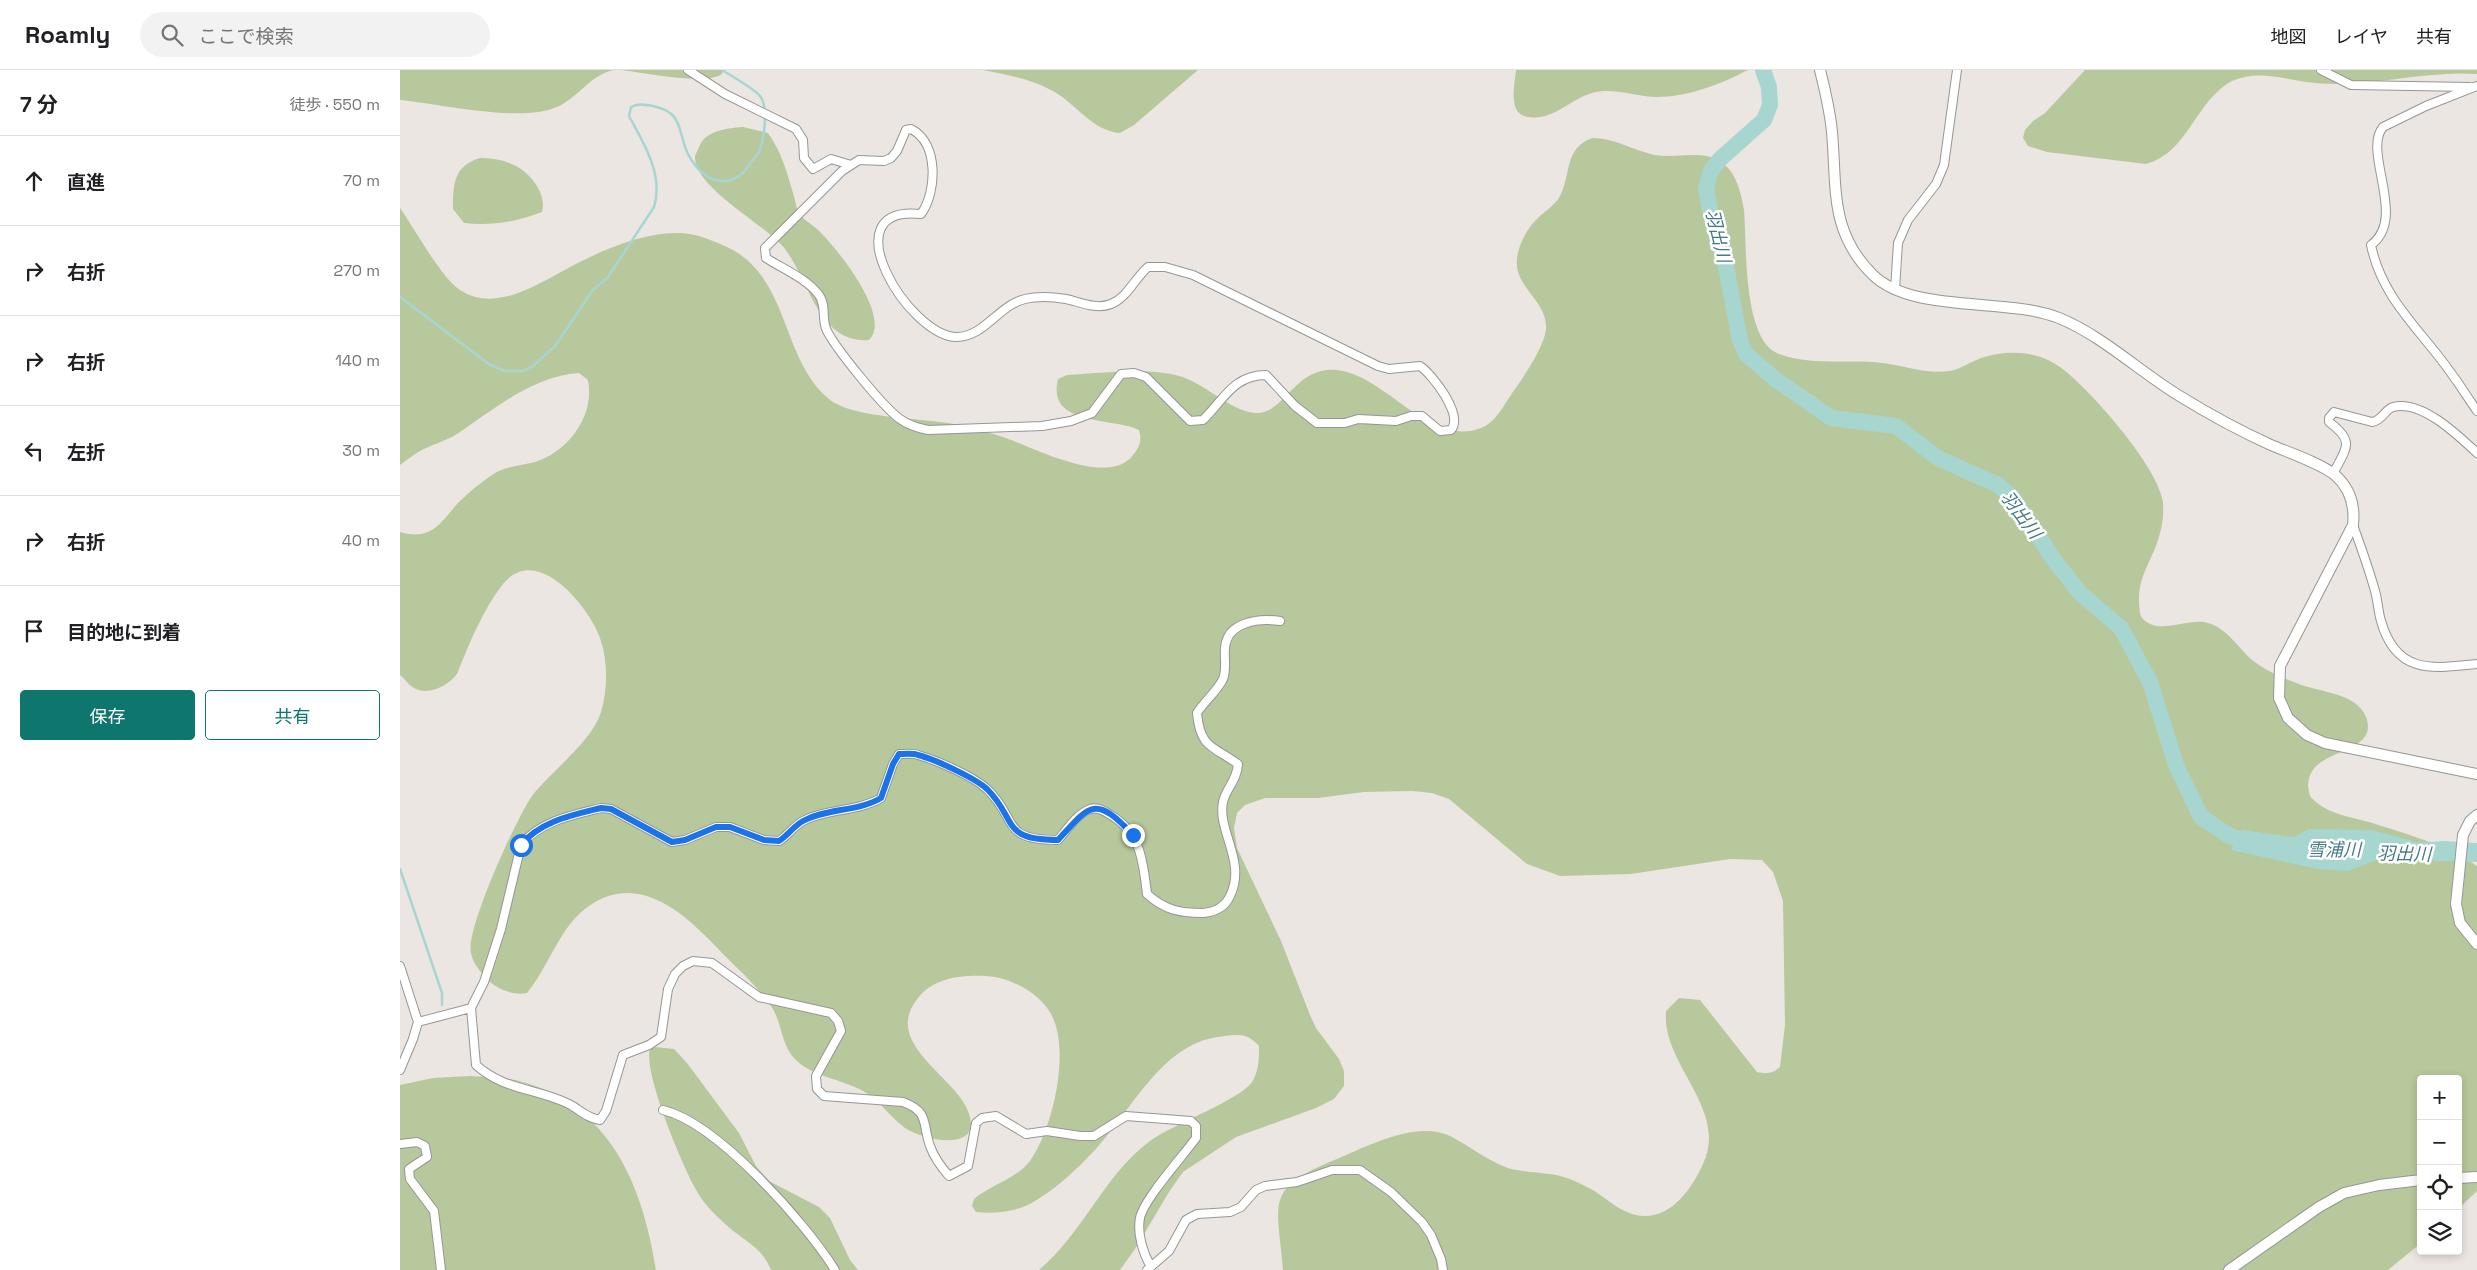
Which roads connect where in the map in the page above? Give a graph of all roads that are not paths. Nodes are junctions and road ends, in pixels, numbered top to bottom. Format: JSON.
{"nodes":[{"id":1,"x":688,"y":70,"type":"edge"},
{"id":2,"x":1820,"y":70,"type":"edge"},
{"id":3,"x":1957,"y":70,"type":"edge"},
{"id":4,"x":2321,"y":70,"type":"edge"},
{"id":5,"x":2476,"y":87,"type":"edge"},
{"id":6,"x":850,"y":165,"type":"junction"},
{"id":7,"x":1895,"y":289,"type":"junction"},
{"id":8,"x":2477,"y":411,"type":"edge"},
{"id":9,"x":2477,"y":453,"type":"edge"},
{"id":10,"x":2333,"y":474,"type":"junction"},
{"id":11,"x":2353,"y":525,"type":"junction"},
{"id":12,"x":1280,"y":621,"type":"dead end"},
{"id":13,"x":2477,"y":664,"type":"edge"},
{"id":14,"x":2477,"y":774,"type":"edge"},
{"id":15,"x":2477,"y":815,"type":"edge"},
{"id":16,"x":2477,"y":944,"type":"edge"},
{"id":17,"x":400,"y":966,"type":"edge"},
{"id":18,"x":471,"y":1008,"type":"junction"},
{"id":19,"x":418,"y":1022,"type":"junction"},
{"id":20,"x":400,"y":1070,"type":"edge"},
{"id":21,"x":663,"y":1110,"type":"dead end"},
{"id":22,"x":400,"y":1144,"type":"edge"},
{"id":23,"x":2477,"y":1177,"type":"edge"},
{"id":24,"x":2462,"y":1178,"type":"edge"},
{"id":25,"x":2417,"y":1180,"type":"edge"},
{"id":26,"x":1149,"y":1268,"type":"edge"},
{"id":27,"x":440,"y":1270,"type":"edge"},
{"id":28,"x":835,"y":1270,"type":"edge"},
{"id":29,"x":1442,"y":1270,"type":"edge"},
{"id":30,"x":2228,"y":1270,"type":"edge"}],
"edges":[{"from":1,"to":6,"type":"street"},
{"from":2,"to":7,"type":"street"},
{"from":3,"to":7,"type":"street"},
{"from":4,"to":5,"type":"street"},
{"from":5,"to":8,"type":"street"},
{"from":6,"to":6,"type":"street"},
{"from":7,"to":10,"type":"street"},
{"from":9,"to":10,"type":"street"},
{"from":10,"to":11,"type":"street"},
{"from":11,"to":13,"type":"street"},
{"from":11,"to":14,"type":"street"},
{"from":12,"to":18,"type":"street"},
{"from":15,"to":16,"type":"street"},
{"from":17,"to":19,"type":"street"},
{"from":18,"to":19,"type":"street"},
{"from":18,"to":26,"type":"street"},
{"from":19,"to":20,"type":"street"},
{"from":21,"to":28,"type":"street"},
{"from":22,"to":27,"type":"street"},
{"from":23,"to":24,"type":"street"},
{"from":25,"to":30,"type":"street"},
{"from":26,"to":29,"type":"street"}]}
